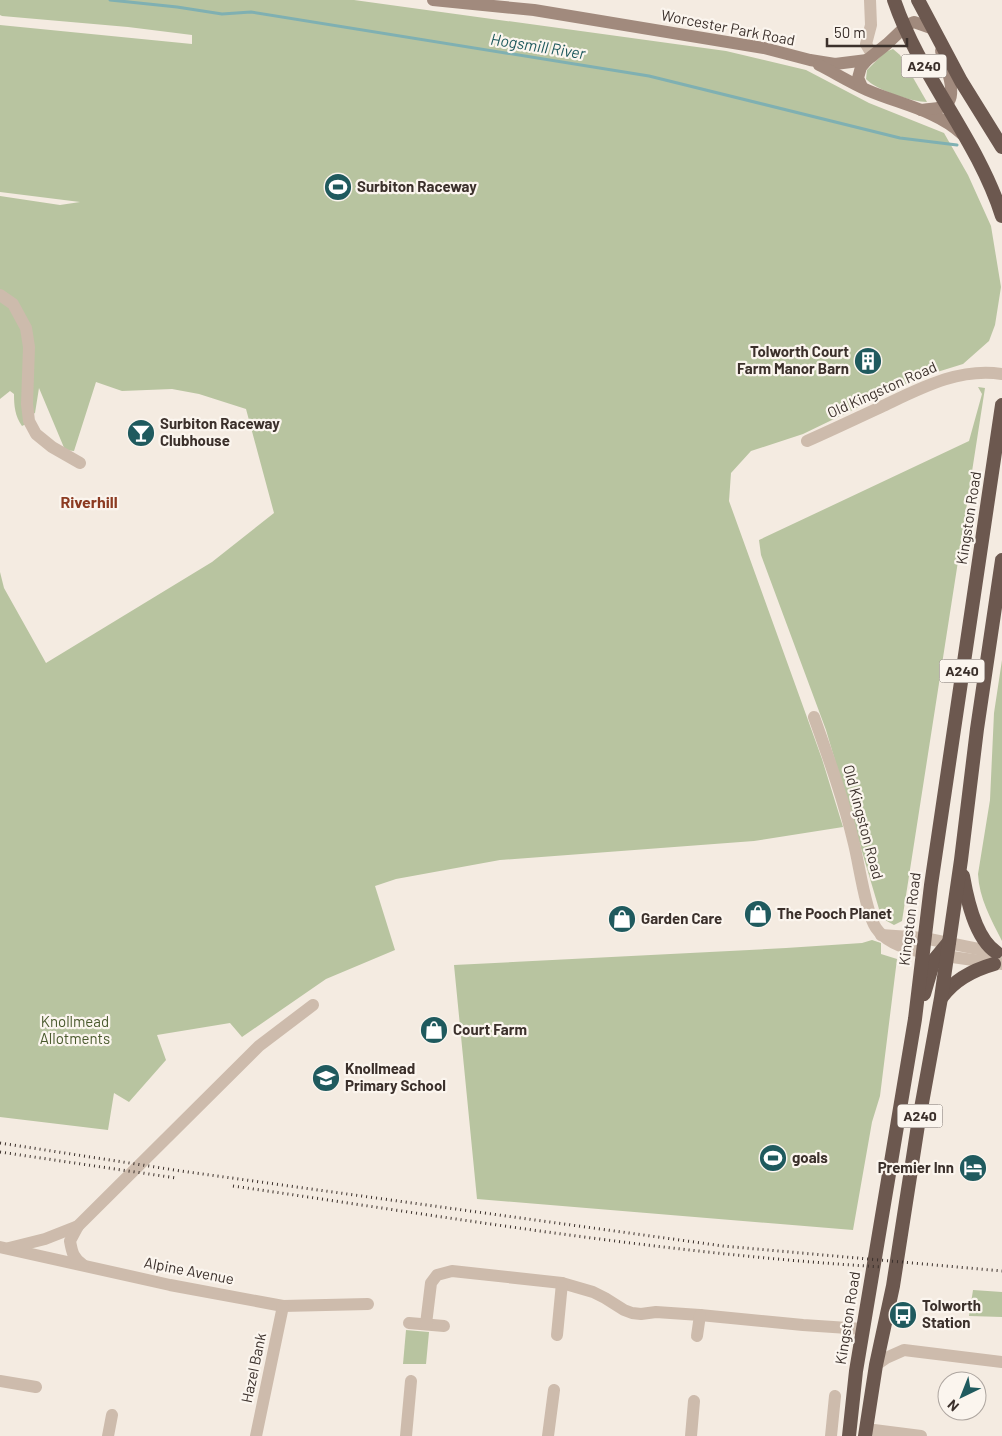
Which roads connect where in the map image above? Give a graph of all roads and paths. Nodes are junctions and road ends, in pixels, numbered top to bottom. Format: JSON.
{"nodes":[{"id":1,"x":432,"y":0,"type":"edge"},
{"id":2,"x":870,"y":0,"type":"edge"},
{"id":3,"x":894,"y":0,"type":"edge"},
{"id":4,"x":918,"y":0,"type":"edge"},
{"id":5,"x":904,"y":27,"type":"junction"},
{"id":6,"x":935,"y":34,"type":"junction"},
{"id":7,"x":870,"y":58,"type":"junction"},
{"id":8,"x":810,"y":60,"type":"junction"},
{"id":9,"x":862,"y":87,"type":"junction"},
{"id":10,"x":946,"y":105,"type":"junction"},
{"id":11,"x":921,"y":110,"type":"junction"},
{"id":12,"x":968,"y":139,"type":"junction"},
{"id":13,"x":1002,"y":147,"type":"edge"},
{"id":14,"x":1002,"y":216,"type":"edge"},
{"id":15,"x":0,"y":295,"type":"edge"},
{"id":16,"x":1002,"y":374,"type":"edge"},
{"id":17,"x":1002,"y":405,"type":"edge"},
{"id":18,"x":808,"y":441,"type":"dead end"},
{"id":19,"x":80,"y":463,"type":"dead end"},
{"id":20,"x":1002,"y":560,"type":"edge"},
{"id":21,"x":814,"y":717,"type":"dead end"},
{"id":22,"x":961,"y":860,"type":"junction"},
{"id":23,"x":881,"y":935,"type":"junction"},
{"id":24,"x":924,"y":938,"type":"junction"},
{"id":25,"x":949,"y":942,"type":"junction"},
{"id":26,"x":922,"y":952,"type":"junction"},
{"id":27,"x":942,"y":955,"type":"junction"},
{"id":28,"x":999,"y":958,"type":"edge"},
{"id":29,"x":941,"y":998,"type":"junction"},
{"id":30,"x":312,"y":1005,"type":"dead end"},
{"id":31,"x":915,"y":1019,"type":"junction"},
{"id":32,"x":78,"y":1226,"type":"junction"},
{"id":33,"x":3,"y":1248,"type":"edge"},
{"id":34,"x":85,"y":1266,"type":"junction"},
{"id":35,"x":562,"y":1283,"type":"junction"},
{"id":36,"x":368,"y":1304,"type":"dead end"},
{"id":37,"x":283,"y":1306,"type":"junction"},
{"id":38,"x":700,"y":1315,"type":"junction"},
{"id":39,"x":409,"y":1323,"type":"dead end"},
{"id":40,"x":426,"y":1324,"type":"junction"},
{"id":41,"x":444,"y":1326,"type":"dead end"},
{"id":42,"x":863,"y":1329,"type":"junction"},
{"id":43,"x":556,"y":1335,"type":"dead end"},
{"id":44,"x":697,"y":1336,"type":"dead end"},
{"id":45,"x":997,"y":1361,"type":"edge"},
{"id":46,"x":876,"y":1365,"type":"junction"},
{"id":47,"x":0,"y":1381,"type":"edge"},
{"id":48,"x":411,"y":1381,"type":"dead end"},
{"id":49,"x":36,"y":1387,"type":"dead end"},
{"id":50,"x":554,"y":1390,"type":"dead end"},
{"id":51,"x":835,"y":1396,"type":"dead end"},
{"id":52,"x":694,"y":1401,"type":"dead end"},
{"id":53,"x":112,"y":1415,"type":"dead end"},
{"id":54,"x":865,"y":1432,"type":"edge"},
{"id":55,"x":108,"y":1436,"type":"edge"},
{"id":56,"x":256,"y":1436,"type":"edge"},
{"id":57,"x":406,"y":1436,"type":"edge"},
{"id":58,"x":548,"y":1436,"type":"edge"},
{"id":59,"x":691,"y":1436,"type":"edge"},
{"id":60,"x":831,"y":1436,"type":"edge"},
{"id":61,"x":849,"y":1436,"type":"edge"},
{"id":62,"x":921,"y":1436,"type":"edge"}],
"edges":[{"from":1,"to":8,"type":"main road","name":"Worcester Park Road"},
{"from":2,"to":7,"type":"street"},
{"from":3,"to":5,"type":"highway","number":"A240"},
{"from":4,"to":6,"type":"highway","number":"A240"},
{"from":5,"to":6,"type":"main road"},
{"from":5,"to":7,"type":"main road"},
{"from":5,"to":10,"type":"highway","number":"A240"},
{"from":6,"to":10,"type":"main road"},
{"from":6,"to":13,"type":"highway","number":"A240"},
{"from":7,"to":8,"type":"main road"},
{"from":7,"to":9,"type":"main road"},
{"from":8,"to":9,"type":"main road"},
{"from":9,"to":11,"type":"main road"},
{"from":10,"to":11,"type":"main road"},
{"from":10,"to":12,"type":"highway","number":"A240"},
{"from":11,"to":12,"type":"main road"},
{"from":12,"to":14,"type":"highway","number":"A240"},
{"from":15,"to":19,"type":"street"},
{"from":16,"to":18,"type":"street","name":"Old Kingston Road"},
{"from":17,"to":24,"type":"highway","name":"Kingston Road","number":"A240"},
{"from":20,"to":22,"type":"highway","number":"A240"},
{"from":21,"to":23,"type":"street","name":"Old Kingston Road"},
{"from":22,"to":25,"type":"highway","number":"A240"},
{"from":22,"to":28,"type":"highway"},
{"from":23,"to":24,"type":"street"},
{"from":23,"to":26,"type":"street"},
{"from":24,"to":25,"type":"street"},
{"from":24,"to":26,"type":"highway","name":"Kingston Road","number":"A240"},
{"from":25,"to":27,"type":"highway","number":"A240"},
{"from":25,"to":28,"type":"street"},
{"from":26,"to":27,"type":"street"},
{"from":26,"to":31,"type":"highway","name":"Kingston Road","number":"A240"},
{"from":27,"to":28,"type":"street"},
{"from":27,"to":29,"type":"highway","number":"A240"},
{"from":27,"to":31,"type":"highway"},
{"from":28,"to":29,"type":"highway"},
{"from":29,"to":46,"type":"highway","number":"A240"},
{"from":30,"to":32,"type":"street"},
{"from":31,"to":42,"type":"highway","name":"Kingston Road","number":"A240"},
{"from":32,"to":33,"type":"street"},
{"from":32,"to":34,"type":"street"},
{"from":33,"to":34,"type":"street","name":"Alpine Avenue"},
{"from":34,"to":37,"type":"street","name":"Alpine Avenue"},
{"from":35,"to":38,"type":"street"},
{"from":35,"to":40,"type":"street"},
{"from":35,"to":43,"type":"street"},
{"from":36,"to":37,"type":"street","name":"Alpine Avenue"},
{"from":37,"to":56,"type":"street","name":"Hazel Bank"},
{"from":38,"to":42,"type":"street"},
{"from":38,"to":44,"type":"street"},
{"from":39,"to":40,"type":"street"},
{"from":40,"to":41,"type":"street"},
{"from":42,"to":61,"type":"highway","name":"Kingston Road","number":"A240"},
{"from":45,"to":46,"type":"street"},
{"from":46,"to":54,"type":"highway","number":"A240"},
{"from":47,"to":49,"type":"street"},
{"from":48,"to":57,"type":"street"},
{"from":50,"to":58,"type":"street"},
{"from":51,"to":60,"type":"street"},
{"from":52,"to":59,"type":"street"},
{"from":53,"to":55,"type":"street"},
{"from":54,"to":62,"type":"street"}]}
